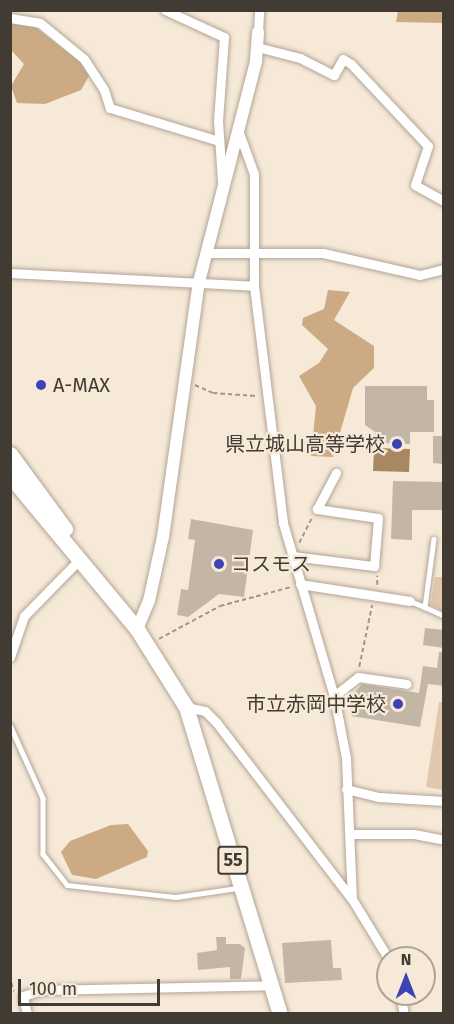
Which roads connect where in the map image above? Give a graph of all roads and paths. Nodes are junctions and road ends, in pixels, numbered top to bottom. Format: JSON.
{"nodes":[{"id":1,"x":165,"y":10,"type":"edge"},
{"id":2,"x":259,"y":10,"type":"edge"},
{"id":3,"x":10,"y":18,"type":"edge"},
{"id":4,"x":258,"y":32,"type":"joint"},
{"id":5,"x":257,"y":47,"type":"junction"},
{"id":6,"x":238,"y":128,"type":"junction"},
{"id":7,"x":219,"y":141,"type":"junction"},
{"id":8,"x":223,"y":183,"type":"junction"},
{"id":9,"x":444,"y":201,"type":"edge"},
{"id":10,"x":253,"y":252,"type":"junction"},
{"id":11,"x":207,"y":253,"type":"junction"},
{"id":12,"x":444,"y":269,"type":"edge"},
{"id":13,"x":10,"y":273,"type":"edge"},
{"id":14,"x":199,"y":282,"type":"junction"},
{"id":15,"x":254,"y":285,"type":"junction"},
{"id":16,"x":184,"y":378,"type":"junction"},
{"id":17,"x":267,"y":397,"type":"junction"},
{"id":18,"x":10,"y":454,"type":"edge"},
{"id":19,"x":336,"y":473,"type":"dead end"},
{"id":20,"x":10,"y":476,"type":"edge"},
{"id":21,"x":317,"y":509,"type":"junction"},
{"id":22,"x":434,"y":538,"type":"dead end"},
{"id":23,"x":292,"y":556,"type":"junction"},
{"id":24,"x":80,"y":559,"type":"junction"},
{"id":25,"x":374,"y":566,"type":"junction"},
{"id":26,"x":300,"y":584,"type":"junction"},
{"id":27,"x":375,"y":595,"type":"junction"},
{"id":28,"x":410,"y":601,"type":"joint"},
{"id":29,"x":425,"y":607,"type":"junction"},
{"id":30,"x":444,"y":615,"type":"edge"},
{"id":31,"x":137,"y":629,"type":"junction"},
{"id":32,"x":148,"y":645,"type":"junction"},
{"id":33,"x":10,"y":657,"type":"edge"},
{"id":34,"x":358,"y":677,"type":"junction"},
{"id":35,"x":406,"y":684,"type":"dead end"},
{"id":36,"x":334,"y":696,"type":"junction"},
{"id":37,"x":186,"y":707,"type":"junction"},
{"id":38,"x":10,"y":724,"type":"edge"},
{"id":39,"x":346,"y":789,"type":"junction"},
{"id":40,"x":444,"y":801,"type":"edge"},
{"id":41,"x":352,"y":834,"type":"junction"},
{"id":42,"x":444,"y":840,"type":"edge"},
{"id":43,"x":240,"y":888,"type":"junction"},
{"id":44,"x":352,"y":899,"type":"junction"},
{"id":45,"x":381,"y":946,"type":"edge"},
{"id":46,"x":272,"y":985,"type":"junction"},
{"id":47,"x":27,"y":1014,"type":"edge"},
{"id":48,"x":280,"y":1014,"type":"edge"}],
"edges":[{"from":1,"to":7,"type":"street"},
{"from":2,"to":4,"type":"street"},
{"from":3,"to":7,"type":"street"},
{"from":4,"to":5,"type":"street"},
{"from":5,"to":6,"type":"street"},
{"from":5,"to":9,"type":"street"},
{"from":6,"to":8,"type":"street"},
{"from":6,"to":10,"type":"street"},
{"from":7,"to":8,"type":"street"},
{"from":8,"to":11,"type":"street"},
{"from":10,"to":11,"type":"street"},
{"from":10,"to":12,"type":"street"},
{"from":10,"to":15,"type":"street"},
{"from":11,"to":14,"type":"street"},
{"from":13,"to":14,"type":"street"},
{"from":14,"to":15,"type":"street"},
{"from":14,"to":16,"type":"street"},
{"from":15,"to":17,"type":"street"},
{"from":16,"to":17,"type":"path"},
{"from":16,"to":31,"type":"street"},
{"from":17,"to":23,"type":"street"},
{"from":18,"to":24,"type":"highway","number":"55"},
{"from":19,"to":21,"type":"street"},
{"from":20,"to":24,"type":"highway","number":"55"},
{"from":21,"to":23,"type":"path"},
{"from":21,"to":25,"type":"street"},
{"from":22,"to":29,"type":"lane"},
{"from":23,"to":25,"type":"street"},
{"from":23,"to":26,"type":"street"},
{"from":24,"to":31,"type":"highway","number":"55"},
{"from":24,"to":33,"type":"street"},
{"from":25,"to":27,"type":"path"},
{"from":26,"to":27,"type":"street"},
{"from":26,"to":32,"type":"path"},
{"from":26,"to":36,"type":"street"},
{"from":27,"to":28,"type":"street"},
{"from":27,"to":34,"type":"path"},
{"from":28,"to":29,"type":"lane"},
{"from":29,"to":30,"type":"lane"},
{"from":31,"to":32,"type":"highway","number":"55"},
{"from":32,"to":37,"type":"highway","number":"55"},
{"from":34,"to":35,"type":"street"},
{"from":34,"to":36,"type":"street"},
{"from":36,"to":39,"type":"street"},
{"from":37,"to":43,"type":"highway","number":"55"},
{"from":37,"to":44,"type":"street"},
{"from":38,"to":43,"type":"lane"},
{"from":39,"to":40,"type":"street"},
{"from":39,"to":41,"type":"street"},
{"from":41,"to":42,"type":"street"},
{"from":41,"to":44,"type":"street"},
{"from":43,"to":46,"type":"highway","number":"55"},
{"from":44,"to":45,"type":"street"},
{"from":46,"to":47,"type":"street"},
{"from":46,"to":48,"type":"highway","number":"55"}]}
